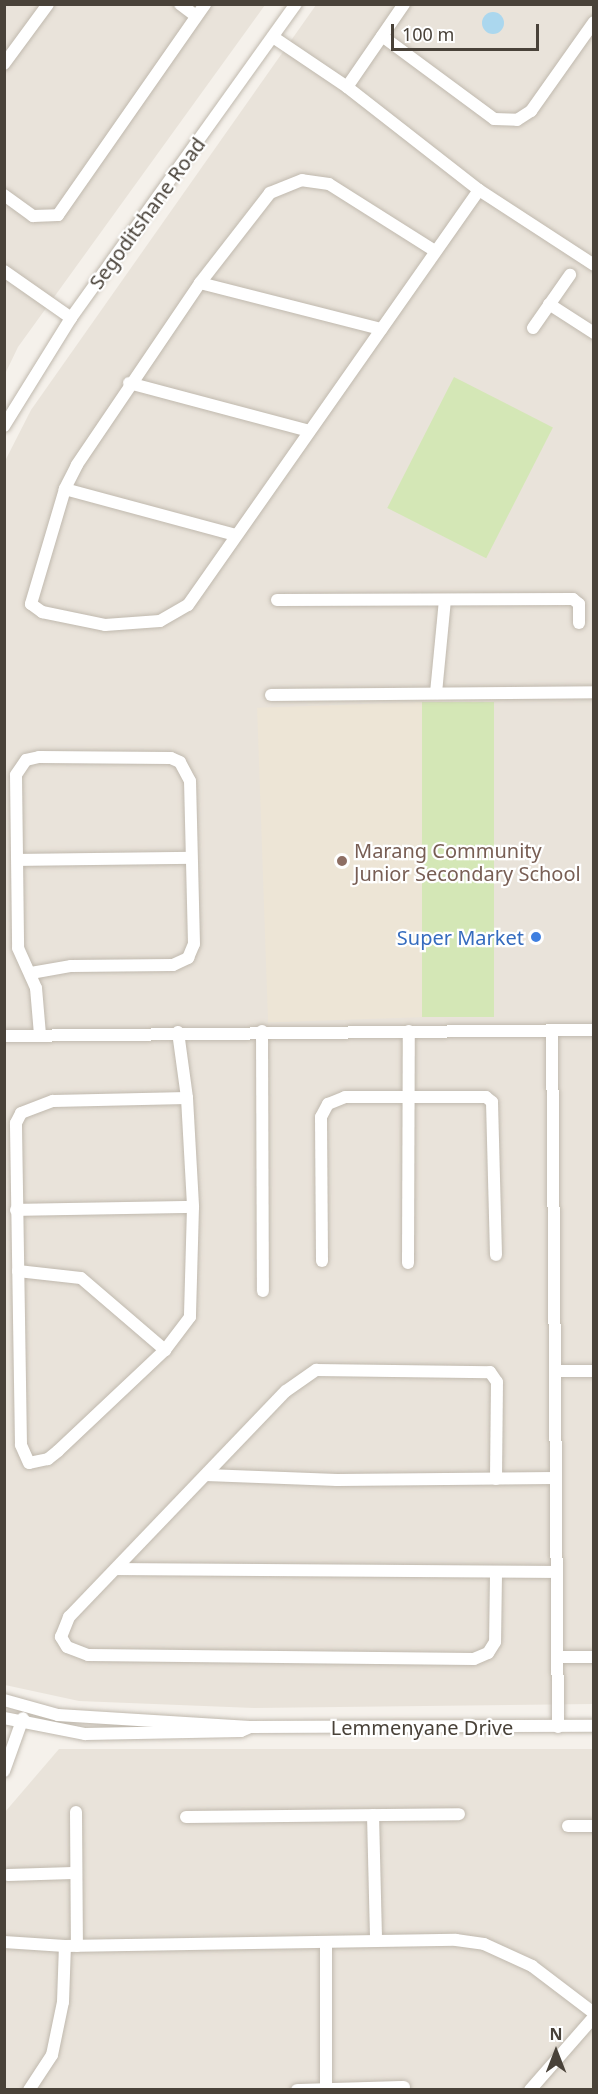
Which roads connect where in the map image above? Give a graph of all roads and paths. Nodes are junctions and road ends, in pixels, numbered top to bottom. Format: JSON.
{"nodes":[{"id":1,"x":48,"y":4,"type":"edge"},
{"id":2,"x":180,"y":4,"type":"edge"},
{"id":3,"x":205,"y":4,"type":"edge"},
{"id":4,"x":296,"y":4,"type":"edge"},
{"id":5,"x":404,"y":4,"type":"edge"},
{"id":6,"x":196,"y":16,"type":"junction"},
{"id":7,"x":594,"y":22,"type":"edge"},
{"id":8,"x":382,"y":36,"type":"junction"},
{"id":9,"x":273,"y":37,"type":"junction"},
{"id":10,"x":4,"y":64,"type":"edge"},
{"id":11,"x":347,"y":87,"type":"junction"},
{"id":12,"x":479,"y":190,"type":"junction"},
{"id":13,"x":4,"y":195,"type":"edge"},
{"id":14,"x":435,"y":251,"type":"junction"},
{"id":15,"x":594,"y":266,"type":"edge"},
{"id":16,"x":4,"y":271,"type":"edge"},
{"id":17,"x":570,"y":275,"type":"dead end"},
{"id":18,"x":200,"y":283,"type":"junction"},
{"id":19,"x":549,"y":304,"type":"junction"},
{"id":20,"x":71,"y":318,"type":"junction"},
{"id":21,"x":533,"y":328,"type":"dead end"},
{"id":22,"x":381,"y":329,"type":"junction"},
{"id":23,"x":594,"y":333,"type":"edge"},
{"id":24,"x":129,"y":382,"type":"junction"},
{"id":25,"x":4,"y":426,"type":"edge"},
{"id":26,"x":309,"y":431,"type":"junction"},
{"id":27,"x":65,"y":489,"type":"junction"},
{"id":28,"x":235,"y":535,"type":"junction"},
{"id":29,"x":277,"y":600,"type":"dead end"},
{"id":30,"x":445,"y":600,"type":"junction"},
{"id":31,"x":579,"y":623,"type":"dead end"},
{"id":32,"x":594,"y":692,"type":"edge"},
{"id":33,"x":436,"y":693,"type":"junction"},
{"id":34,"x":271,"y":695,"type":"dead end"},
{"id":35,"x":190,"y":858,"type":"junction"},
{"id":36,"x":18,"y":860,"type":"junction"},
{"id":37,"x":31,"y":973,"type":"junction"},
{"id":38,"x":552,"y":1030,"type":"junction"},
{"id":39,"x":594,"y":1030,"type":"edge"},
{"id":40,"x":262,"y":1031,"type":"junction"},
{"id":41,"x":409,"y":1031,"type":"junction"},
{"id":42,"x":178,"y":1032,"type":"junction"},
{"id":43,"x":39,"y":1035,"type":"junction"},
{"id":44,"x":4,"y":1036,"type":"edge"},
{"id":45,"x":409,"y":1097,"type":"junction"},
{"id":46,"x":187,"y":1098,"type":"junction"},
{"id":47,"x":193,"y":1207,"type":"junction"},
{"id":48,"x":16,"y":1210,"type":"junction"},
{"id":49,"x":496,"y":1255,"type":"dead end"},
{"id":50,"x":322,"y":1261,"type":"dead end"},
{"id":51,"x":408,"y":1263,"type":"dead end"},
{"id":52,"x":18,"y":1271,"type":"junction"},
{"id":53,"x":262,"y":1291,"type":"dead end"},
{"id":54,"x":165,"y":1350,"type":"junction"},
{"id":55,"x":555,"y":1371,"type":"junction"},
{"id":56,"x":594,"y":1371,"type":"edge"},
{"id":57,"x":206,"y":1475,"type":"junction"},
{"id":58,"x":555,"y":1478,"type":"junction"},
{"id":59,"x":496,"y":1479,"type":"junction"},
{"id":60,"x":116,"y":1569,"type":"junction"},
{"id":61,"x":557,"y":1572,"type":"junction"},
{"id":62,"x":496,"y":1574,"type":"junction"},
{"id":63,"x":557,"y":1657,"type":"junction"},
{"id":64,"x":594,"y":1657,"type":"edge"},
{"id":65,"x":4,"y":1700,"type":"edge"},
{"id":66,"x":26,"y":1708,"type":"junction"},
{"id":67,"x":4,"y":1718,"type":"edge"},
{"id":68,"x":22,"y":1724,"type":"junction"},
{"id":69,"x":594,"y":1726,"type":"edge"},
{"id":70,"x":250,"y":1727,"type":"junction"},
{"id":71,"x":558,"y":1727,"type":"junction"},
{"id":72,"x":4,"y":1770,"type":"edge"},
{"id":73,"x":76,"y":1812,"type":"dead end"},
{"id":74,"x":459,"y":1814,"type":"dead end"},
{"id":75,"x":373,"y":1815,"type":"junction"},
{"id":76,"x":186,"y":1817,"type":"dead end"},
{"id":77,"x":568,"y":1826,"type":"dead end"},
{"id":78,"x":594,"y":1826,"type":"edge"},
{"id":79,"x":73,"y":1873,"type":"junction"},
{"id":80,"x":8,"y":1875,"type":"dead end"},
{"id":81,"x":376,"y":1941,"type":"junction"},
{"id":82,"x":4,"y":1942,"type":"edge"},
{"id":83,"x":326,"y":1942,"type":"junction"},
{"id":84,"x":71,"y":1946,"type":"junction"},
{"id":85,"x":594,"y":2013,"type":"edge"},
{"id":86,"x":594,"y":2017,"type":"edge"},
{"id":87,"x":404,"y":2087,"type":"dead end"},
{"id":88,"x":326,"y":2089,"type":"edge"},
{"id":89,"x":29,"y":2090,"type":"edge"},
{"id":90,"x":297,"y":2090,"type":"edge"},
{"id":91,"x":530,"y":2090,"type":"edge"}],
"edges":[{"from":1,"to":10,"type":"street"},
{"from":2,"to":6,"type":"street"},
{"from":3,"to":6,"type":"street"},
{"from":4,"to":9,"type":"street","name":"Segoditshane Road"},
{"from":5,"to":8,"type":"street"},
{"from":6,"to":13,"type":"street"},
{"from":7,"to":8,"type":"street"},
{"from":8,"to":11,"type":"street"},
{"from":9,"to":11,"type":"street"},
{"from":9,"to":20,"type":"street","name":"Segoditshane Road"},
{"from":11,"to":12,"type":"street"},
{"from":12,"to":14,"type":"street"},
{"from":12,"to":15,"type":"street"},
{"from":14,"to":18,"type":"street"},
{"from":14,"to":22,"type":"street"},
{"from":16,"to":20,"type":"street"},
{"from":17,"to":19,"type":"street"},
{"from":18,"to":22,"type":"street"},
{"from":18,"to":24,"type":"street"},
{"from":19,"to":21,"type":"street"},
{"from":19,"to":23,"type":"street"},
{"from":20,"to":25,"type":"street","name":"Segoditshane Road"},
{"from":22,"to":26,"type":"street"},
{"from":24,"to":26,"type":"street"},
{"from":24,"to":27,"type":"street"},
{"from":26,"to":28,"type":"street"},
{"from":27,"to":28,"type":"street"},
{"from":27,"to":28,"type":"street"},
{"from":29,"to":30,"type":"street"},
{"from":30,"to":31,"type":"street"},
{"from":30,"to":33,"type":"street"},
{"from":32,"to":33,"type":"street"},
{"from":33,"to":34,"type":"street"},
{"from":35,"to":36,"type":"street"},
{"from":35,"to":36,"type":"street"},
{"from":35,"to":37,"type":"street"},
{"from":36,"to":37,"type":"street"},
{"from":37,"to":43,"type":"street"},
{"from":38,"to":39,"type":"street"},
{"from":38,"to":41,"type":"street"},
{"from":38,"to":55,"type":"street"},
{"from":40,"to":41,"type":"street"},
{"from":40,"to":42,"type":"street"},
{"from":40,"to":53,"type":"street"},
{"from":41,"to":45,"type":"street"},
{"from":42,"to":43,"type":"street"},
{"from":42,"to":46,"type":"street"},
{"from":43,"to":44,"type":"street"},
{"from":45,"to":49,"type":"street"},
{"from":45,"to":50,"type":"street"},
{"from":45,"to":51,"type":"street"},
{"from":46,"to":47,"type":"street"},
{"from":46,"to":48,"type":"street"},
{"from":47,"to":48,"type":"street"},
{"from":47,"to":54,"type":"street"},
{"from":48,"to":52,"type":"street"},
{"from":52,"to":54,"type":"street"},
{"from":52,"to":54,"type":"street"},
{"from":55,"to":56,"type":"street"},
{"from":55,"to":58,"type":"street"},
{"from":57,"to":59,"type":"street"},
{"from":57,"to":59,"type":"street"},
{"from":57,"to":60,"type":"street"},
{"from":58,"to":59,"type":"street"},
{"from":58,"to":61,"type":"street"},
{"from":60,"to":62,"type":"street"},
{"from":60,"to":62,"type":"street"},
{"from":61,"to":62,"type":"street"},
{"from":61,"to":63,"type":"street"},
{"from":63,"to":64,"type":"street"},
{"from":63,"to":71,"type":"street"},
{"from":65,"to":66,"type":"street","name":"Lemmenyane Drive"},
{"from":66,"to":68,"type":"street"},
{"from":66,"to":70,"type":"street","name":"Lemmenyane Drive"},
{"from":67,"to":68,"type":"street","name":"Lemmenyane Drive"},
{"from":68,"to":70,"type":"street","name":"Lemmenyane Drive"},
{"from":68,"to":72,"type":"street"},
{"from":69,"to":71,"type":"street","name":"Lemmenyane Drive"},
{"from":70,"to":71,"type":"street","name":"Lemmenyane Drive"},
{"from":73,"to":79,"type":"street"},
{"from":74,"to":75,"type":"street"},
{"from":75,"to":76,"type":"street"},
{"from":75,"to":81,"type":"street"},
{"from":77,"to":78,"type":"street"},
{"from":79,"to":80,"type":"street"},
{"from":79,"to":84,"type":"street"},
{"from":81,"to":83,"type":"street"},
{"from":81,"to":85,"type":"street"},
{"from":82,"to":84,"type":"street"},
{"from":83,"to":84,"type":"street"},
{"from":83,"to":88,"type":"street"},
{"from":84,"to":89,"type":"street"},
{"from":86,"to":91,"type":"street"},
{"from":87,"to":88,"type":"street"},
{"from":88,"to":90,"type":"street"}]}
